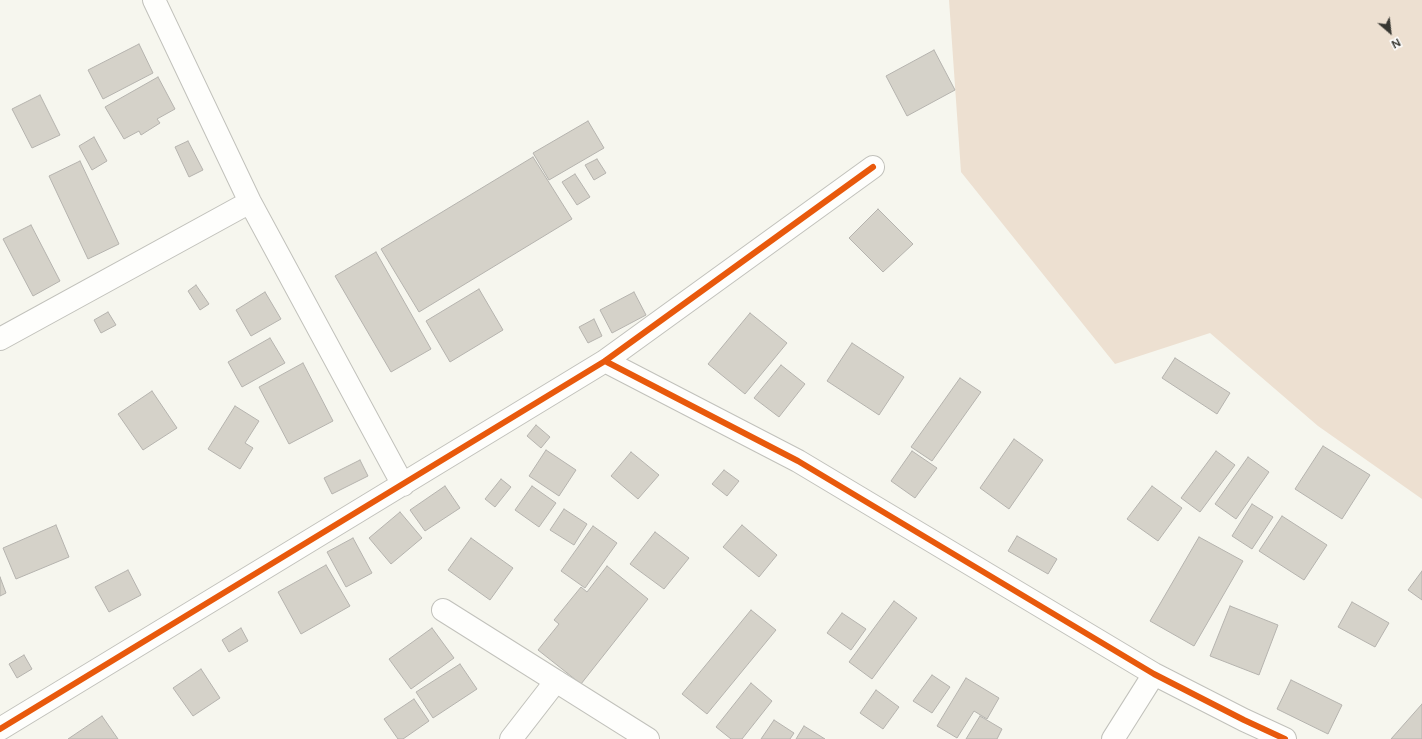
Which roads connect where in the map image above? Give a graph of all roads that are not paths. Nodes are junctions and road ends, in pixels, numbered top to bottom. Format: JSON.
{"nodes":[{"id":1,"x":154,"y":0,"type":"edge"},
{"id":2,"x":873,"y":167,"type":"dead end"},
{"id":3,"x":250,"y":202,"type":"junction"},
{"id":4,"x":0,"y":338,"type":"edge"},
{"id":5,"x":605,"y":361,"type":"junction"},
{"id":6,"x":403,"y":485,"type":"junction"},
{"id":7,"x":443,"y":610,"type":"dead end"},
{"id":8,"x":1154,"y":674,"type":"junction"},
{"id":9,"x":556,"y":681,"type":"junction"},
{"id":10,"x":0,"y":729,"type":"edge"},
{"id":11,"x":512,"y":739,"type":"edge"},
{"id":12,"x":648,"y":739,"type":"edge"},
{"id":13,"x":1113,"y":739,"type":"edge"},
{"id":14,"x":1285,"y":739,"type":"edge"}],
"edges":[{"from":1,"to":3,"type":"street"},
{"from":2,"to":5,"type":"street"},
{"from":3,"to":4,"type":"street"},
{"from":3,"to":6,"type":"street"},
{"from":5,"to":6,"type":"street"},
{"from":5,"to":8,"type":"street"},
{"from":6,"to":10,"type":"street"},
{"from":7,"to":9,"type":"street"},
{"from":8,"to":13,"type":"street"},
{"from":8,"to":14,"type":"street"},
{"from":9,"to":11,"type":"street"},
{"from":9,"to":12,"type":"street"}]}
